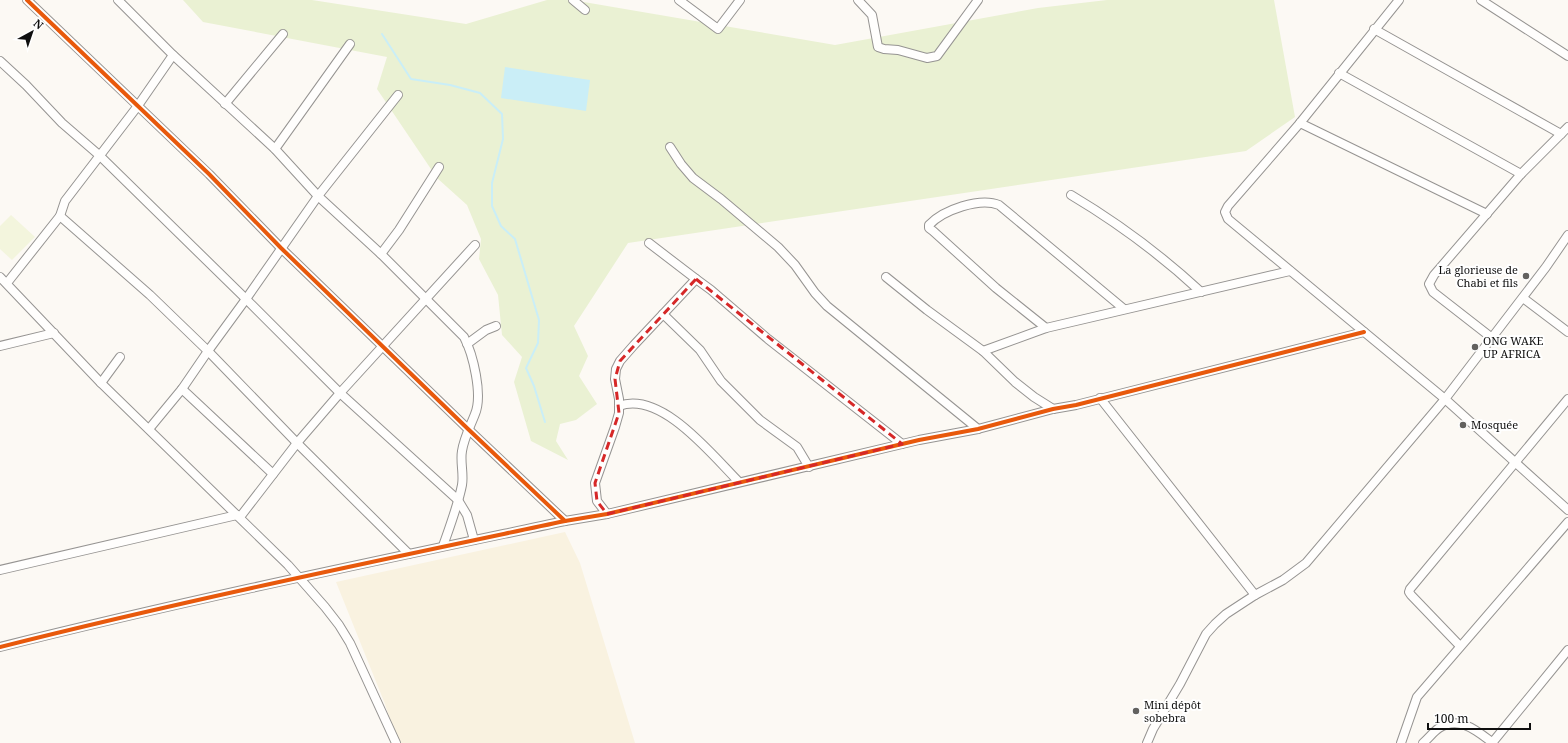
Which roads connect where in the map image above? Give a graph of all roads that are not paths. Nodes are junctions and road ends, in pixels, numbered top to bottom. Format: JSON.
{"nodes":[{"id":1,"x":27,"y":0,"type":"edge"},
{"id":2,"x":118,"y":0,"type":"edge"},
{"id":3,"x":573,"y":0,"type":"edge"},
{"id":4,"x":679,"y":0,"type":"edge"},
{"id":5,"x":740,"y":0,"type":"edge"},
{"id":6,"x":858,"y":0,"type":"edge"},
{"id":7,"x":978,"y":0,"type":"edge"},
{"id":8,"x":1399,"y":0,"type":"edge"},
{"id":9,"x":1486,"y":1,"type":"edge"},
{"id":10,"x":585,"y":10,"type":"dead end"},
{"id":11,"x":1374,"y":29,"type":"junction"},
{"id":12,"x":283,"y":34,"type":"dead end"},
{"id":13,"x":350,"y":44,"type":"dead end"},
{"id":14,"x":173,"y":55,"type":"junction"},
{"id":15,"x":1568,"y":56,"type":"edge"},
{"id":16,"x":0,"y":61,"type":"edge"},
{"id":17,"x":1339,"y":73,"type":"junction"},
{"id":18,"x":398,"y":95,"type":"dead end"},
{"id":19,"x":225,"y":104,"type":"junction"},
{"id":20,"x":137,"y":107,"type":"junction"},
{"id":21,"x":1300,"y":123,"type":"junction"},
{"id":22,"x":1568,"y":127,"type":"edge"},
{"id":23,"x":1561,"y":134,"type":"junction"},
{"id":24,"x":670,"y":147,"type":"dead end"},
{"id":25,"x":274,"y":149,"type":"junction"},
{"id":26,"x":99,"y":155,"type":"junction"},
{"id":27,"x":439,"y":167,"type":"dead end"},
{"id":28,"x":1521,"y":174,"type":"junction"},
{"id":29,"x":1071,"y":195,"type":"dead end"},
{"id":30,"x":318,"y":196,"type":"junction"},
{"id":31,"x":1487,"y":214,"type":"junction"},
{"id":32,"x":60,"y":216,"type":"junction"},
{"id":33,"x":1567,"y":237,"type":"edge"},
{"id":34,"x":649,"y":243,"type":"dead end"},
{"id":35,"x":475,"y":245,"type":"dead end"},
{"id":36,"x":281,"y":248,"type":"junction"},
{"id":37,"x":381,"y":254,"type":"junction"},
{"id":38,"x":1290,"y":271,"type":"junction"},
{"id":39,"x":886,"y":276,"type":"dead end"},
{"id":40,"x":0,"y":277,"type":"edge"},
{"id":41,"x":696,"y":279,"type":"junction"},
{"id":42,"x":7,"y":284,"type":"junction"},
{"id":43,"x":1201,"y":292,"type":"junction"},
{"id":44,"x":426,"y":298,"type":"junction"},
{"id":45,"x":1523,"y":298,"type":"junction"},
{"id":46,"x":246,"y":299,"type":"junction"},
{"id":47,"x":1124,"y":309,"type":"junction"},
{"id":48,"x":663,"y":314,"type":"junction"},
{"id":49,"x":496,"y":326,"type":"dead end"},
{"id":50,"x":1046,"y":328,"type":"junction"},
{"id":51,"x":1364,"y":332,"type":"junction"},
{"id":52,"x":1568,"y":332,"type":"edge"},
{"id":53,"x":54,"y":333,"type":"junction"},
{"id":54,"x":1492,"y":338,"type":"junction"},
{"id":55,"x":467,"y":344,"type":"junction"},
{"id":56,"x":0,"y":346,"type":"edge"},
{"id":57,"x":383,"y":346,"type":"junction"},
{"id":58,"x":208,"y":351,"type":"junction"},
{"id":59,"x":984,"y":351,"type":"junction"},
{"id":60,"x":120,"y":356,"type":"dead end"},
{"id":61,"x":101,"y":383,"type":"junction"},
{"id":62,"x":182,"y":389,"type":"junction"},
{"id":63,"x":340,"y":394,"type":"junction"},
{"id":64,"x":1100,"y":398,"type":"junction"},
{"id":65,"x":1568,"y":399,"type":"edge"},
{"id":66,"x":1445,"y":400,"type":"junction"},
{"id":67,"x":619,"y":406,"type":"junction"},
{"id":68,"x":1053,"y":409,"type":"junction"},
{"id":69,"x":149,"y":429,"type":"junction"},
{"id":70,"x":468,"y":429,"type":"junction"},
{"id":71,"x":978,"y":429,"type":"junction"},
{"id":72,"x":297,"y":443,"type":"junction"},
{"id":73,"x":902,"y":444,"type":"junction"},
{"id":74,"x":1516,"y":463,"type":"junction"},
{"id":75,"x":809,"y":467,"type":"junction"},
{"id":76,"x":273,"y":474,"type":"junction"},
{"id":77,"x":739,"y":482,"type":"junction"},
{"id":78,"x":458,"y":500,"type":"junction"},
{"id":79,"x":1568,"y":510,"type":"edge"},
{"id":80,"x":607,"y":514,"type":"junction"},
{"id":81,"x":238,"y":516,"type":"junction"},
{"id":82,"x":565,"y":521,"type":"junction"},
{"id":83,"x":1568,"y":522,"type":"edge"},
{"id":84,"x":474,"y":540,"type":"junction"},
{"id":85,"x":444,"y":546,"type":"junction"},
{"id":86,"x":409,"y":554,"type":"junction"},
{"id":87,"x":0,"y":570,"type":"edge"},
{"id":88,"x":299,"y":577,"type":"junction"},
{"id":89,"x":1255,"y":594,"type":"junction"},
{"id":90,"x":1460,"y":646,"type":"junction"},
{"id":91,"x":0,"y":647,"type":"edge"},
{"id":92,"x":1568,"y":650,"type":"edge"},
{"id":93,"x":396,"y":743,"type":"edge"},
{"id":94,"x":1147,"y":743,"type":"edge"},
{"id":95,"x":1401,"y":743,"type":"edge"},
{"id":96,"x":1423,"y":743,"type":"edge"},
{"id":97,"x":1492,"y":743,"type":"edge"}],
"edges":[{"from":1,"to":20,"type":"street"},
{"from":2,"to":14,"type":"street"},
{"from":3,"to":10,"type":"street"},
{"from":4,"to":5,"type":"street"},
{"from":6,"to":7,"type":"street"},
{"from":8,"to":11,"type":"street"},
{"from":9,"to":15,"type":"street"},
{"from":11,"to":17,"type":"street"},
{"from":11,"to":23,"type":"street"},
{"from":12,"to":19,"type":"street"},
{"from":13,"to":25,"type":"street"},
{"from":14,"to":19,"type":"street"},
{"from":14,"to":20,"type":"street"},
{"from":16,"to":26,"type":"street"},
{"from":17,"to":21,"type":"street"},
{"from":17,"to":28,"type":"street"},
{"from":18,"to":30,"type":"street"},
{"from":19,"to":25,"type":"street"},
{"from":20,"to":26,"type":"street"},
{"from":20,"to":36,"type":"street"},
{"from":21,"to":31,"type":"street"},
{"from":21,"to":38,"type":"street"},
{"from":22,"to":23,"type":"street"},
{"from":23,"to":28,"type":"street"},
{"from":24,"to":71,"type":"street"},
{"from":25,"to":30,"type":"street"},
{"from":26,"to":32,"type":"street"},
{"from":26,"to":46,"type":"street"},
{"from":27,"to":37,"type":"street"},
{"from":28,"to":31,"type":"street"},
{"from":29,"to":43,"type":"street"},
{"from":30,"to":36,"type":"street"},
{"from":30,"to":37,"type":"street"},
{"from":31,"to":54,"type":"street"},
{"from":32,"to":42,"type":"street"},
{"from":32,"to":58,"type":"street"},
{"from":33,"to":45,"type":"street"},
{"from":34,"to":41,"type":"street"},
{"from":35,"to":44,"type":"street"},
{"from":36,"to":46,"type":"street"},
{"from":36,"to":57,"type":"street"},
{"from":37,"to":44,"type":"street"},
{"from":38,"to":43,"type":"street"},
{"from":38,"to":51,"type":"street"},
{"from":39,"to":59,"type":"street"},
{"from":40,"to":42,"type":"street"},
{"from":41,"to":48,"type":"street"},
{"from":41,"to":73,"type":"street"},
{"from":42,"to":53,"type":"street"},
{"from":43,"to":47,"type":"street"},
{"from":44,"to":55,"type":"street"},
{"from":44,"to":57,"type":"street"},
{"from":45,"to":52,"type":"street"},
{"from":45,"to":54,"type":"street"},
{"from":46,"to":58,"type":"street"},
{"from":46,"to":63,"type":"street"},
{"from":47,"to":50,"type":"street"},
{"from":47,"to":50,"type":"street"},
{"from":48,"to":67,"type":"street"},
{"from":48,"to":75,"type":"street"},
{"from":49,"to":55,"type":"street"},
{"from":50,"to":59,"type":"street"},
{"from":51,"to":64,"type":"street"},
{"from":51,"to":66,"type":"street"},
{"from":53,"to":56,"type":"street"},
{"from":53,"to":61,"type":"street"},
{"from":54,"to":66,"type":"street"},
{"from":55,"to":70,"type":"street"},
{"from":57,"to":63,"type":"street"},
{"from":57,"to":70,"type":"street"},
{"from":58,"to":62,"type":"street"},
{"from":58,"to":72,"type":"street"},
{"from":59,"to":68,"type":"street"},
{"from":60,"to":61,"type":"street"},
{"from":61,"to":69,"type":"street"},
{"from":62,"to":69,"type":"street"},
{"from":62,"to":76,"type":"street"},
{"from":63,"to":72,"type":"street"},
{"from":63,"to":78,"type":"street"},
{"from":64,"to":68,"type":"street"},
{"from":64,"to":89,"type":"street"},
{"from":65,"to":74,"type":"street"},
{"from":66,"to":74,"type":"street"},
{"from":66,"to":89,"type":"street"},
{"from":67,"to":77,"type":"street"},
{"from":67,"to":80,"type":"street"},
{"from":68,"to":71,"type":"street"},
{"from":69,"to":81,"type":"street"},
{"from":70,"to":78,"type":"street"},
{"from":70,"to":82,"type":"street"},
{"from":71,"to":73,"type":"street"},
{"from":72,"to":76,"type":"street"},
{"from":72,"to":86,"type":"street"},
{"from":73,"to":75,"type":"street"},
{"from":74,"to":79,"type":"street"},
{"from":74,"to":90,"type":"street"},
{"from":75,"to":77,"type":"street"},
{"from":76,"to":81,"type":"street"},
{"from":77,"to":80,"type":"street"},
{"from":78,"to":84,"type":"street"},
{"from":78,"to":85,"type":"street"},
{"from":80,"to":82,"type":"street"},
{"from":81,"to":87,"type":"street"},
{"from":81,"to":88,"type":"street"},
{"from":82,"to":84,"type":"street"},
{"from":83,"to":90,"type":"street"},
{"from":84,"to":85,"type":"street"},
{"from":85,"to":86,"type":"street"},
{"from":86,"to":88,"type":"street"},
{"from":88,"to":91,"type":"street"},
{"from":88,"to":93,"type":"street"},
{"from":89,"to":94,"type":"street"},
{"from":90,"to":95,"type":"street"},
{"from":92,"to":97,"type":"street"},
{"from":96,"to":97,"type":"street"}]}
